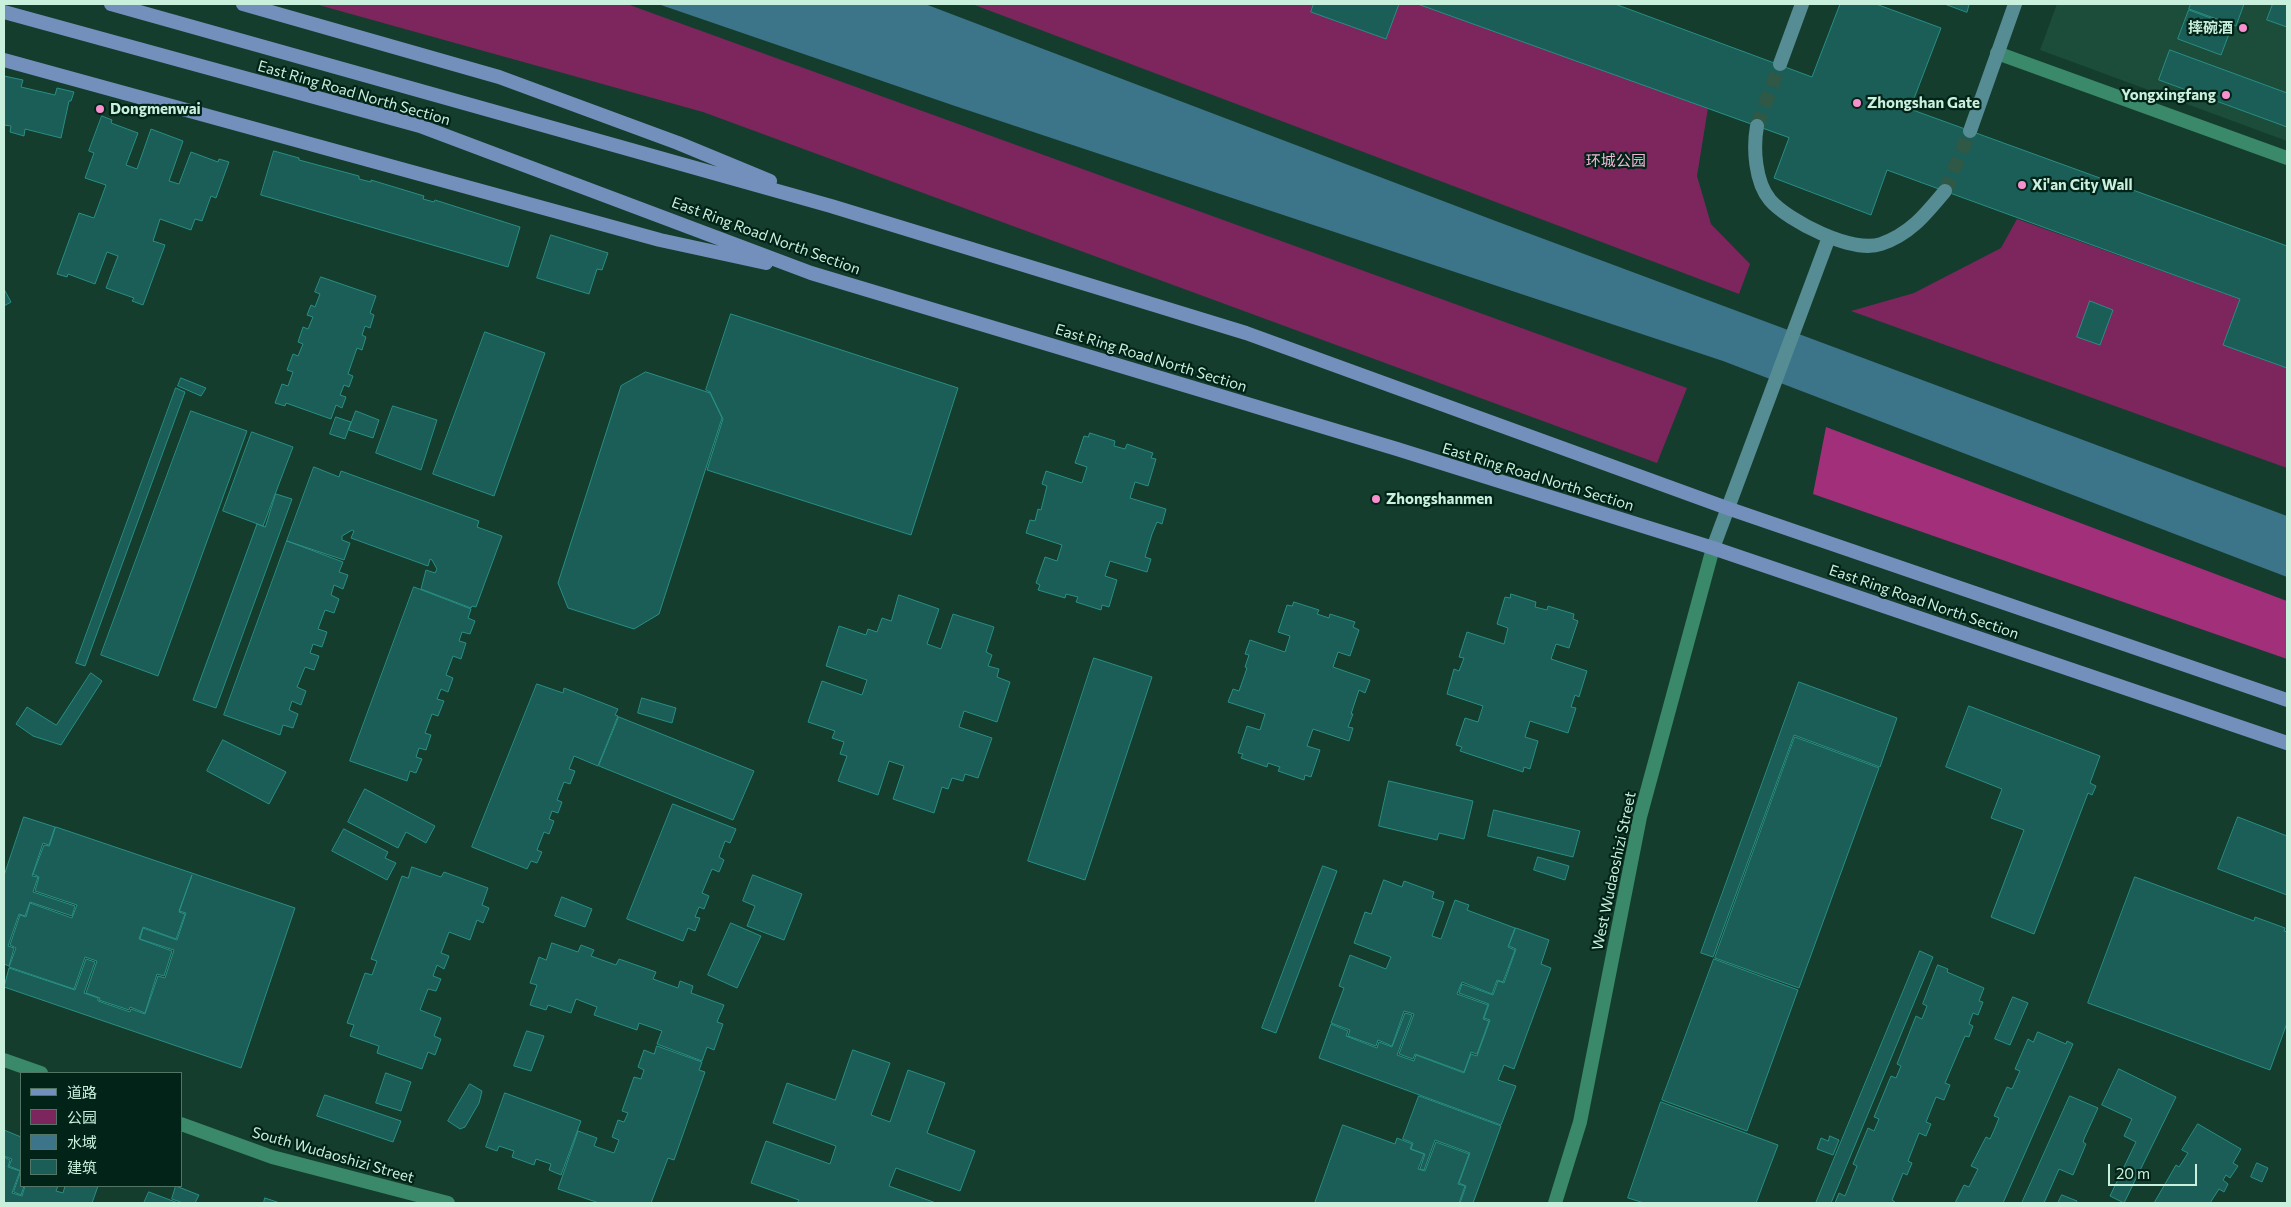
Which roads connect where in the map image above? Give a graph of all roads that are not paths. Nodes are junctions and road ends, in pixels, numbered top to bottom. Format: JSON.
{"nodes":[{"id":1,"x":111,"y":4,"type":"edge"},
{"id":2,"x":243,"y":4,"type":"edge"},
{"id":3,"x":1802,"y":4,"type":"edge"},
{"id":4,"x":2016,"y":4,"type":"edge"},
{"id":5,"x":4,"y":12,"type":"edge"},
{"id":6,"x":1997,"y":53,"type":"junction"},
{"id":7,"x":4,"y":60,"type":"edge"},
{"id":8,"x":1780,"y":64,"type":"tunnel mouth"},
{"id":9,"x":1756,"y":126,"type":"tunnel mouth"},
{"id":10,"x":1970,"y":131,"type":"tunnel mouth"},
{"id":11,"x":2287,"y":158,"type":"edge"},
{"id":12,"x":1945,"y":191,"type":"tunnel mouth"},
{"id":13,"x":831,"y":206,"type":"junction"},
{"id":14,"x":1829,"y":237,"type":"junction"},
{"id":15,"x":811,"y":273,"type":"junction"},
{"id":16,"x":1727,"y":508,"type":"junction"},
{"id":17,"x":1713,"y":548,"type":"junction"},
{"id":18,"x":2287,"y":700,"type":"edge"},
{"id":19,"x":2287,"y":742,"type":"edge"},
{"id":20,"x":4,"y":1060,"type":"edge"},
{"id":21,"x":38,"y":1072,"type":"edge"},
{"id":22,"x":182,"y":1124,"type":"edge"},
{"id":23,"x":448,"y":1203,"type":"edge"},
{"id":24,"x":1556,"y":1203,"type":"edge"}],
"edges":[{"from":1,"to":13,"type":"main road","name":"East Ring Road North Section"},
{"from":2,"to":13,"type":"main road"},
{"from":3,"to":8,"type":"main road"},
{"from":4,"to":6,"type":"main road"},
{"from":5,"to":15,"type":"main road","name":"East Ring Road North Section"},
{"from":6,"to":10,"type":"main road"},
{"from":6,"to":11,"type":"street"},
{"from":7,"to":15,"type":"main road"},
{"from":9,"to":14,"type":"main road"},
{"from":12,"to":14,"type":"main road"},
{"from":13,"to":16,"type":"main road","name":"East Ring Road North Section"},
{"from":14,"to":16,"type":"main road"},
{"from":15,"to":17,"type":"main road","name":"East Ring Road North Section"},
{"from":16,"to":17,"type":"main road"},
{"from":16,"to":18,"type":"main road","name":"East Ring Road North Section"},
{"from":17,"to":19,"type":"main road","name":"East Ring Road North Section"},
{"from":17,"to":24,"type":"street","name":"West Wudaoshizi Street"},
{"from":20,"to":21,"type":"street"},
{"from":22,"to":23,"type":"street","name":"South Wudaoshizi Street"}]}
